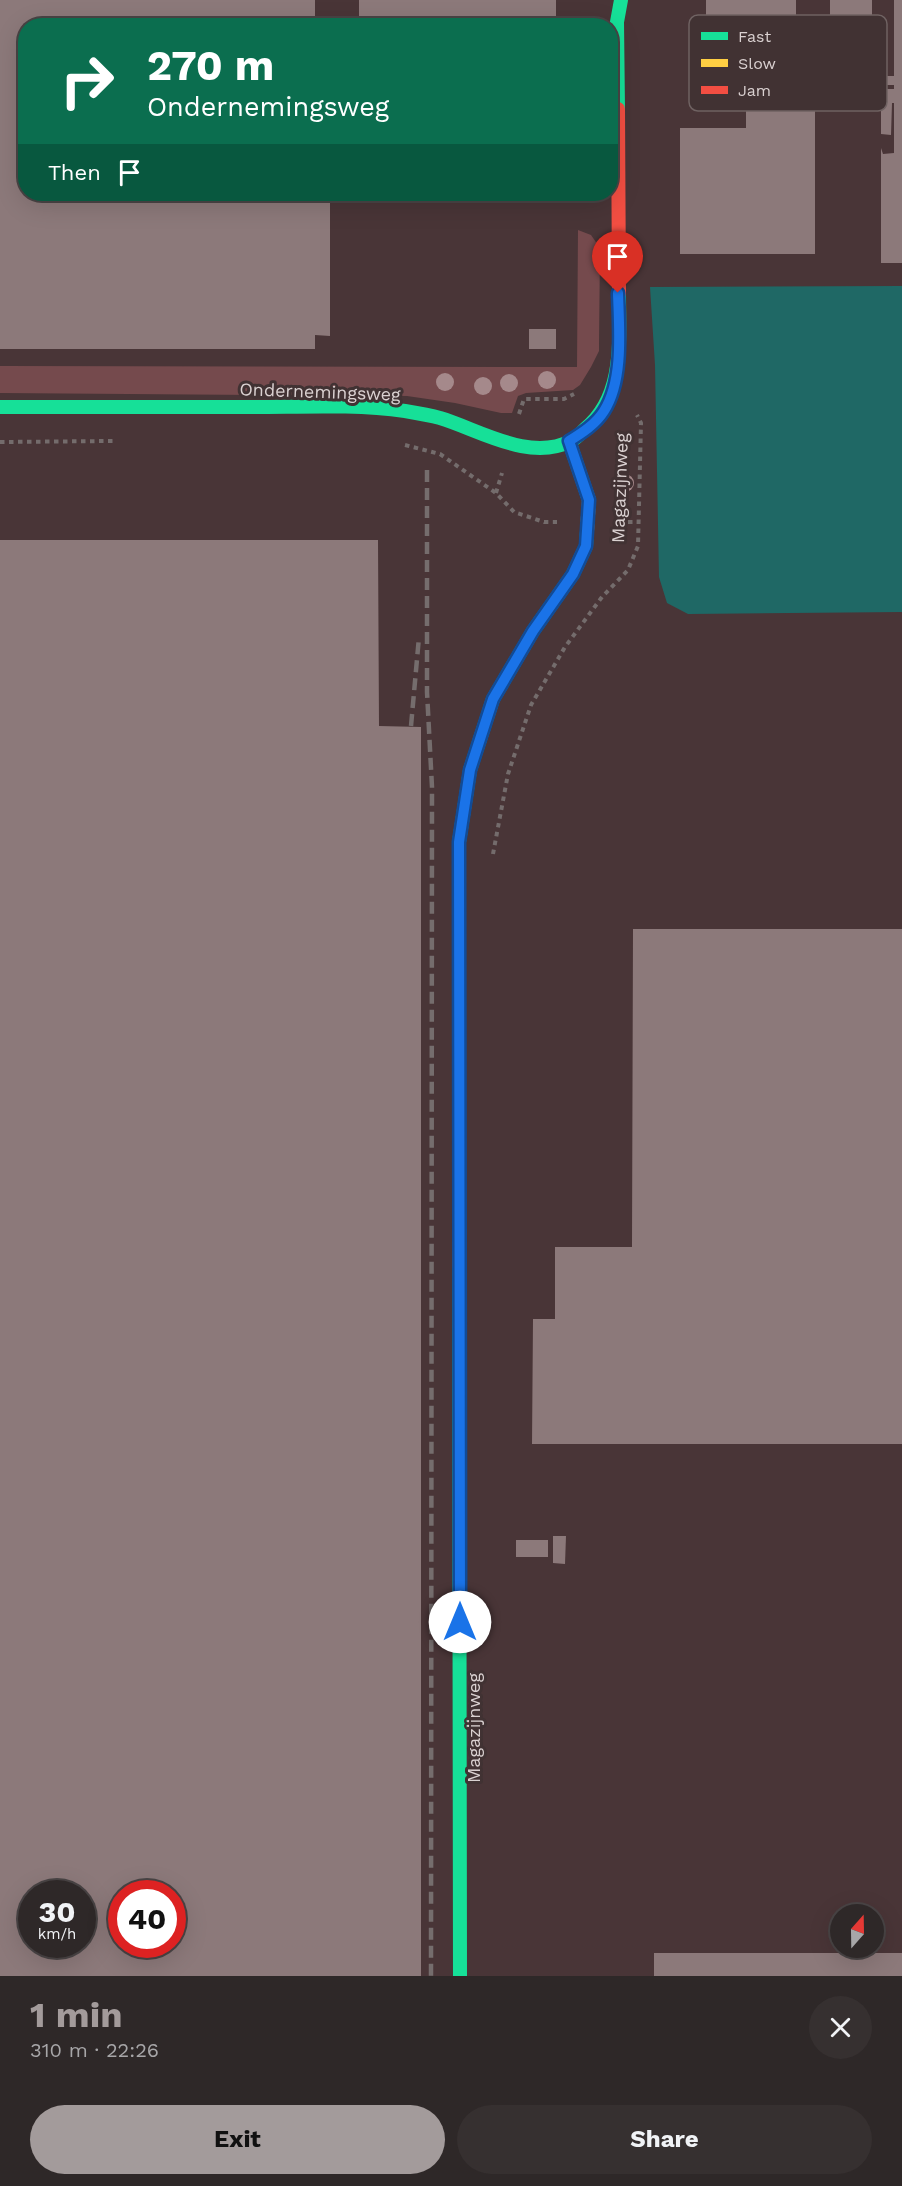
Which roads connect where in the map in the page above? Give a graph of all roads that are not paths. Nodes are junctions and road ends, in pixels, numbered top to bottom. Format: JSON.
{"nodes":[{"id":1,"x":621,"y":0,"type":"edge"},
{"id":2,"x":617,"y":18,"type":"edge"},
{"id":3,"x":618,"y":201,"type":"edge"},
{"id":4,"x":0,"y":407,"type":"edge"},
{"id":5,"x":569,"y":441,"type":"junction"},
{"id":6,"x":460,"y":1976,"type":"edge"}],
"edges":[{"from":1,"to":2,"type":"street","name":"Ondernemingsweg"},
{"from":3,"to":5,"type":"street","name":"Ondernemingsweg"},
{"from":4,"to":5,"type":"street","name":"Ondernemingsweg"},
{"from":5,"to":6,"type":"street","name":"Magazijnweg"}]}
